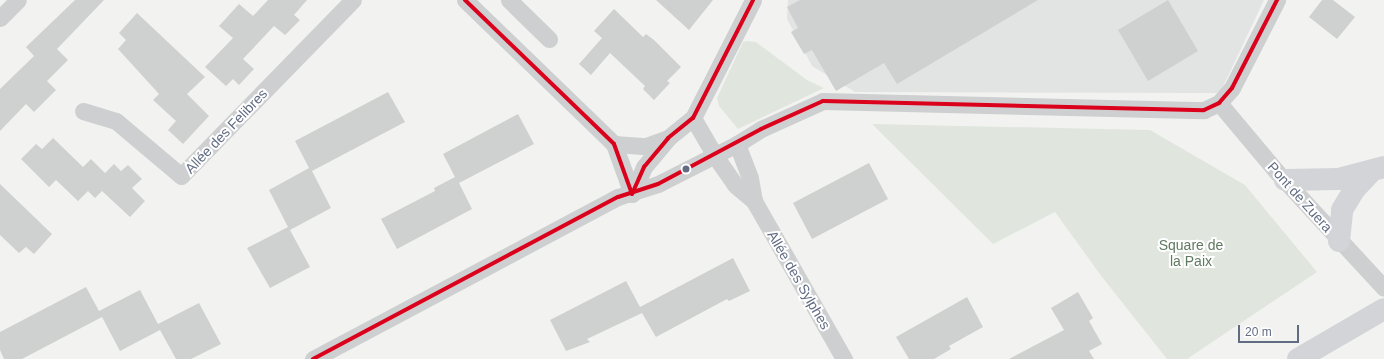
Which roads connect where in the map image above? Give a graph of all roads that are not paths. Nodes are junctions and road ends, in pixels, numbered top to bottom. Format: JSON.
{"nodes":[{"id":1,"x":18,"y":0,"type":"edge"},
{"id":2,"x":354,"y":0,"type":"edge"},
{"id":3,"x":465,"y":0,"type":"edge"},
{"id":4,"x":509,"y":0,"type":"edge"},
{"id":5,"x":753,"y":0,"type":"edge"},
{"id":6,"x":1277,"y":0,"type":"edge"},
{"id":7,"x":0,"y":18,"type":"edge"},
{"id":8,"x":549,"y":38,"type":"dead end"},
{"id":9,"x":1219,"y":103,"type":"junction"},
{"id":10,"x":83,"y":111,"type":"dead end"},
{"id":11,"x":693,"y":118,"type":"junction"},
{"id":12,"x":668,"y":138,"type":"junction"},
{"id":13,"x":614,"y":144,"type":"junction"},
{"id":14,"x":738,"y":144,"type":"junction"},
{"id":15,"x":715,"y":156,"type":"junction"},
{"id":16,"x":1377,"y":170,"type":"edge"},
{"id":17,"x":1285,"y":180,"type":"junction"},
{"id":18,"x":632,"y":194,"type":"junction"},
{"id":19,"x":754,"y":201,"type":"junction"},
{"id":20,"x":1340,"y":241,"type":"junction"},
{"id":21,"x":1384,"y":288,"type":"edge"},
{"id":22,"x":1384,"y":310,"type":"edge"},
{"id":23,"x":314,"y":359,"type":"edge"},
{"id":24,"x":844,"y":359,"type":"edge"},
{"id":25,"x":1298,"y":359,"type":"edge"}],
"edges":[{"from":1,"to":7,"type":"street"},
{"from":2,"to":10,"type":"street","name":"Allée des Felibres"},
{"from":3,"to":13,"type":"street"},
{"from":4,"to":8,"type":"street"},
{"from":5,"to":11,"type":"street"},
{"from":6,"to":9,"type":"street"},
{"from":9,"to":14,"type":"street"},
{"from":9,"to":17,"type":"street","name":"Pont de Zuera"},
{"from":11,"to":12,"type":"street"},
{"from":11,"to":15,"type":"street","name":"Allée des Sylphes"},
{"from":12,"to":13,"type":"street"},
{"from":12,"to":18,"type":"street"},
{"from":13,"to":18,"type":"street"},
{"from":14,"to":15,"type":"street"},
{"from":14,"to":19,"type":"street","name":"Allée des Sylphes"},
{"from":15,"to":18,"type":"street"},
{"from":15,"to":19,"type":"street","name":"Allée des Sylphes"},
{"from":16,"to":17,"type":"main road"},
{"from":16,"to":20,"type":"main road"},
{"from":17,"to":20,"type":"street","name":"Pont de Zuera"},
{"from":18,"to":23,"type":"street"},
{"from":19,"to":24,"type":"street","name":"Allée des Sylphes"},
{"from":20,"to":21,"type":"street","name":"Pont de Zuera"},
{"from":22,"to":25,"type":"main road"}]}
